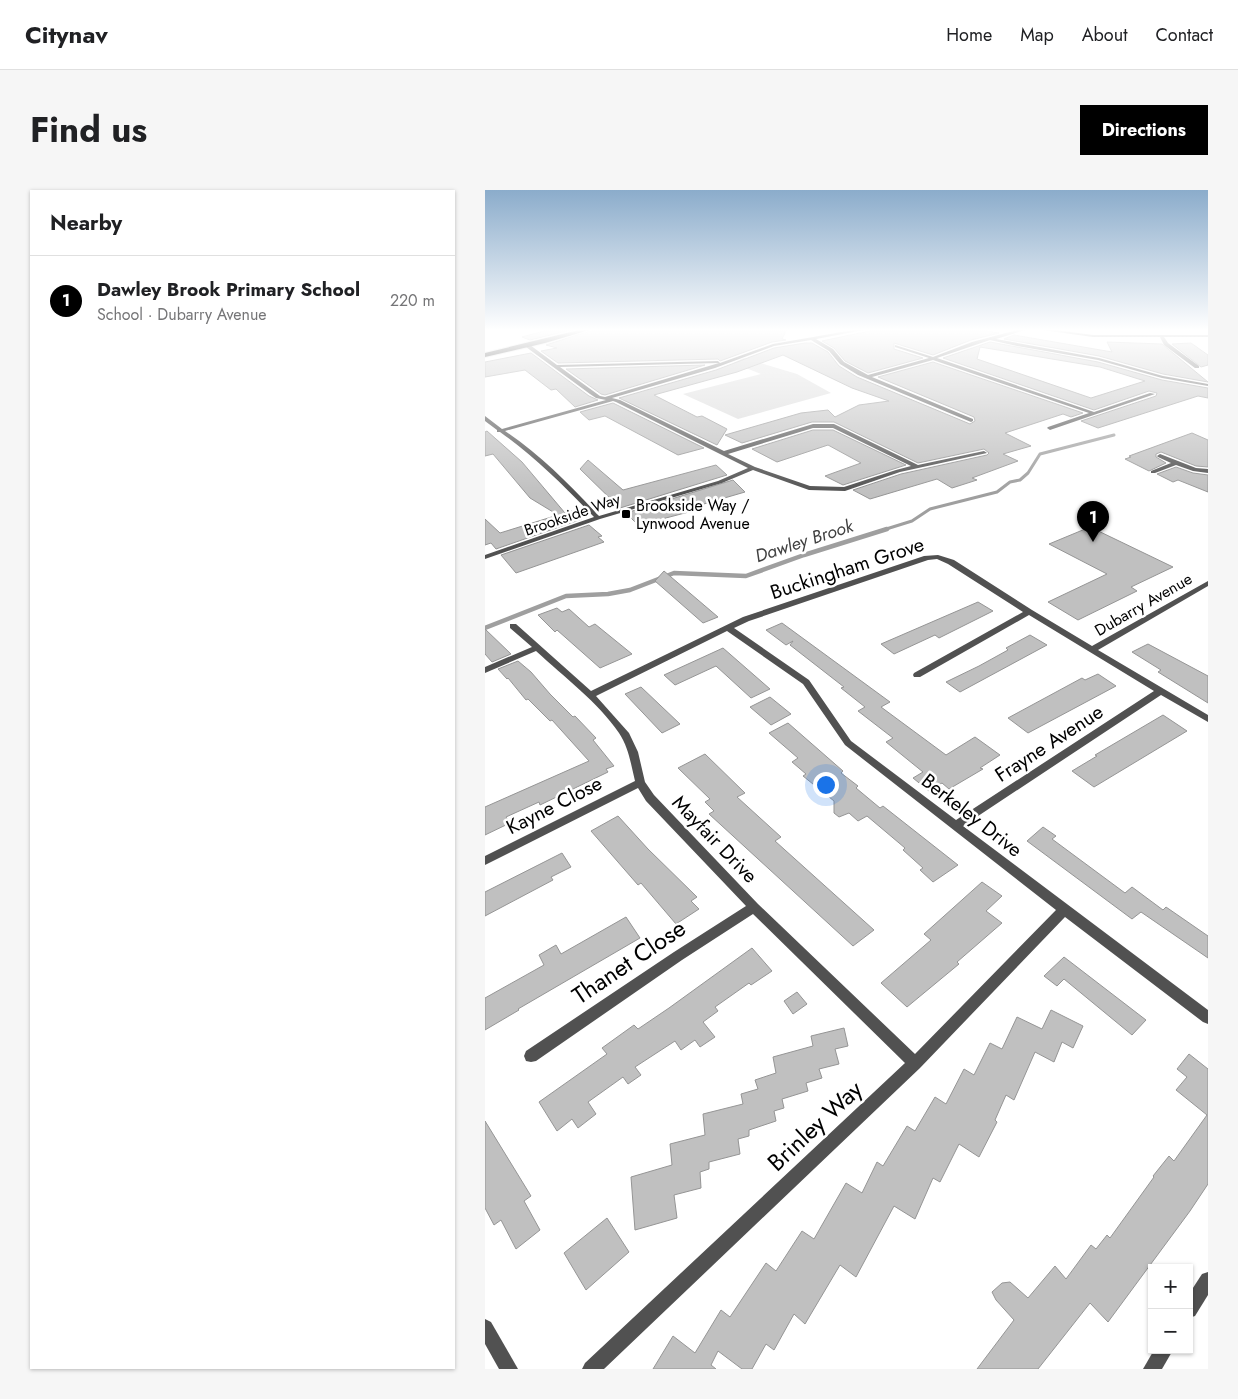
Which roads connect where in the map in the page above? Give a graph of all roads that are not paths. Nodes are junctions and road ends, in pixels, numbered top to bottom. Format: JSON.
{"nodes":[{"id":1,"x":581,"y":384,"type":"edge"},
{"id":2,"x":657,"y":384,"type":"edge"},
{"id":3,"x":883,"y":384,"type":"edge"},
{"id":4,"x":1009,"y":384,"type":"edge"},
{"id":5,"x":1152,"y":394,"type":"dead end"},
{"id":6,"x":609,"y":399,"type":"junction"},
{"id":7,"x":1093,"y":413,"type":"junction"},
{"id":8,"x":485,"y":418,"type":"edge"},
{"id":9,"x":978,"y":418,"type":"dead end"},
{"id":10,"x":1050,"y":428,"type":"dead end"},
{"id":11,"x":499,"y":431,"type":"junction"},
{"id":12,"x":976,"y":449,"type":"dead end"},
{"id":13,"x":723,"y":453,"type":"junction"},
{"id":14,"x":984,"y":453,"type":"junction"},
{"id":15,"x":1160,"y":456,"type":"dead end"},
{"id":16,"x":993,"y":457,"type":"dead end"},
{"id":17,"x":1175,"y":463,"type":"junction"},
{"id":18,"x":917,"y":467,"type":"junction"},
{"id":19,"x":753,"y":468,"type":"junction"},
{"id":20,"x":1208,"y":471,"type":"edge"},
{"id":21,"x":1153,"y":472,"type":"dead end"},
{"id":22,"x":598,"y":518,"type":"junction"},
{"id":23,"x":486,"y":556,"type":"edge"},
{"id":24,"x":1206,"y":586,"type":"edge"},
{"id":25,"x":1029,"y":612,"type":"junction"},
{"id":26,"x":513,"y":626,"type":"dead end"},
{"id":27,"x":728,"y":628,"type":"junction"},
{"id":28,"x":537,"y":648,"type":"junction"},
{"id":29,"x":1092,"y":650,"type":"junction"},
{"id":30,"x":485,"y":670,"type":"edge"},
{"id":31,"x":917,"y":675,"type":"dead end"},
{"id":32,"x":1161,"y":690,"type":"junction"},
{"id":33,"x":590,"y":695,"type":"junction"},
{"id":34,"x":1208,"y":719,"type":"edge"},
{"id":35,"x":640,"y":783,"type":"junction"},
{"id":36,"x":955,"y":826,"type":"junction"},
{"id":37,"x":485,"y":861,"type":"edge"},
{"id":38,"x":754,"y":907,"type":"junction"},
{"id":39,"x":1064,"y":910,"type":"junction"},
{"id":40,"x":1208,"y":1018,"type":"edge"},
{"id":41,"x":531,"y":1056,"type":"dead end"},
{"id":42,"x":915,"y":1063,"type":"junction"},
{"id":43,"x":1208,"y":1280,"type":"edge"},
{"id":44,"x":1190,"y":1309,"type":"edge"},
{"id":45,"x":485,"y":1328,"type":"edge"},
{"id":46,"x":1161,"y":1354,"type":"edge"},
{"id":47,"x":509,"y":1369,"type":"edge"},
{"id":48,"x":591,"y":1369,"type":"edge"},
{"id":49,"x":1152,"y":1369,"type":"edge"}],
"edges":[{"from":1,"to":6,"type":"street"},
{"from":2,"to":6,"type":"street"},
{"from":3,"to":9,"type":"street"},
{"from":4,"to":7,"type":"street"},
{"from":5,"to":7,"type":"street"},
{"from":6,"to":11,"type":"street"},
{"from":6,"to":13,"type":"street"},
{"from":7,"to":10,"type":"street"},
{"from":8,"to":11,"type":"street"},
{"from":11,"to":22,"type":"street"},
{"from":12,"to":14,"type":"street"},
{"from":13,"to":18,"type":"street"},
{"from":13,"to":19,"type":"street"},
{"from":14,"to":16,"type":"street"},
{"from":14,"to":18,"type":"street"},
{"from":15,"to":17,"type":"street"},
{"from":17,"to":20,"type":"street"},
{"from":17,"to":21,"type":"street"},
{"from":18,"to":19,"type":"street"},
{"from":19,"to":22,"type":"street","name":"Brookside Way"},
{"from":22,"to":23,"type":"street","name":"Brookside Way"},
{"from":24,"to":29,"type":"street","name":"Dubarry Avenue"},
{"from":25,"to":27,"type":"street","name":"Buckingham Grove"},
{"from":25,"to":29,"type":"street","name":"Buckingham Grove"},
{"from":25,"to":31,"type":"street"},
{"from":26,"to":28,"type":"street","name":"Mayfair Drive"},
{"from":27,"to":33,"type":"street","name":"Buckingham Grove"},
{"from":27,"to":36,"type":"street","name":"Berkeley Drive"},
{"from":28,"to":30,"type":"street"},
{"from":28,"to":33,"type":"street","name":"Mayfair Drive"},
{"from":29,"to":32,"type":"street","name":"Buckingham Grove"},
{"from":32,"to":34,"type":"street","name":"Buckingham Grove"},
{"from":32,"to":36,"type":"street","name":"Frayne Avenue"},
{"from":33,"to":35,"type":"street","name":"Mayfair Drive"},
{"from":35,"to":37,"type":"street","name":"Kayne Close"},
{"from":35,"to":38,"type":"street","name":"Mayfair Drive"},
{"from":36,"to":39,"type":"street","name":"Berkeley Drive"},
{"from":38,"to":41,"type":"street","name":"Thanet Close"},
{"from":38,"to":42,"type":"street","name":"Mayfair Drive"},
{"from":39,"to":40,"type":"street","name":"Berkeley Drive"},
{"from":39,"to":42,"type":"street","name":"Brinley Way"},
{"from":42,"to":48,"type":"street","name":"Brinley Way"},
{"from":43,"to":44,"type":"street"},
{"from":45,"to":47,"type":"street"},
{"from":46,"to":49,"type":"street"}]}
